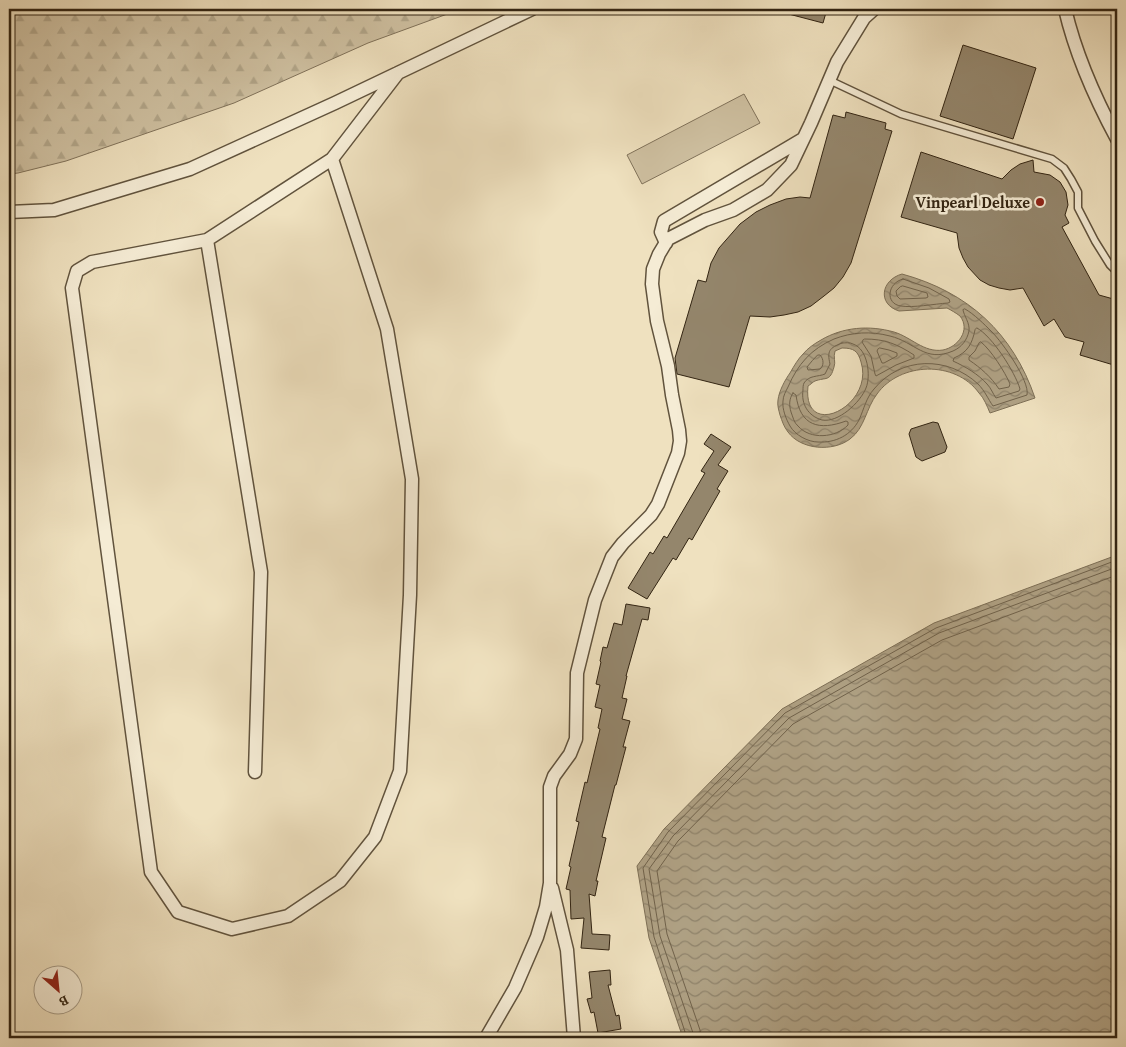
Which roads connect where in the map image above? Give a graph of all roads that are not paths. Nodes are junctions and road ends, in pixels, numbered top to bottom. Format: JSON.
{"nodes":[{"id":1,"x":532,"y":9,"type":"edge"},
{"id":2,"x":874,"y":9,"type":"edge"},
{"id":3,"x":1065,"y":9,"type":"edge"},
{"id":4,"x":398,"y":73,"type":"junction"},
{"id":5,"x":829,"y":80,"type":"junction"},
{"id":6,"x":1117,"y":138,"type":"edge"},
{"id":7,"x":803,"y":139,"type":"junction"},
{"id":8,"x":332,"y":159,"type":"junction"},
{"id":9,"x":9,"y":212,"type":"edge"},
{"id":10,"x":207,"y":240,"type":"junction"},
{"id":11,"x":666,"y":243,"type":"junction"},
{"id":12,"x":1117,"y":272,"type":"edge"},
{"id":13,"x":255,"y":772,"type":"dead end"},
{"id":14,"x":550,"y":883,"type":"junction"},
{"id":15,"x":486,"y":1038,"type":"edge"},
{"id":16,"x":574,"y":1038,"type":"edge"}],
"edges":[{"from":1,"to":4,"type":"street"},
{"from":2,"to":5,"type":"street"},
{"from":3,"to":6,"type":"street"},
{"from":4,"to":8,"type":"street"},
{"from":4,"to":9,"type":"street"},
{"from":5,"to":7,"type":"street"},
{"from":5,"to":12,"type":"lane"},
{"from":7,"to":11,"type":"street"},
{"from":7,"to":11,"type":"street"},
{"from":8,"to":10,"type":"street"},
{"from":8,"to":10,"type":"street"},
{"from":10,"to":13,"type":"street"},
{"from":11,"to":14,"type":"street"},
{"from":14,"to":15,"type":"street"},
{"from":14,"to":16,"type":"street"}]}
